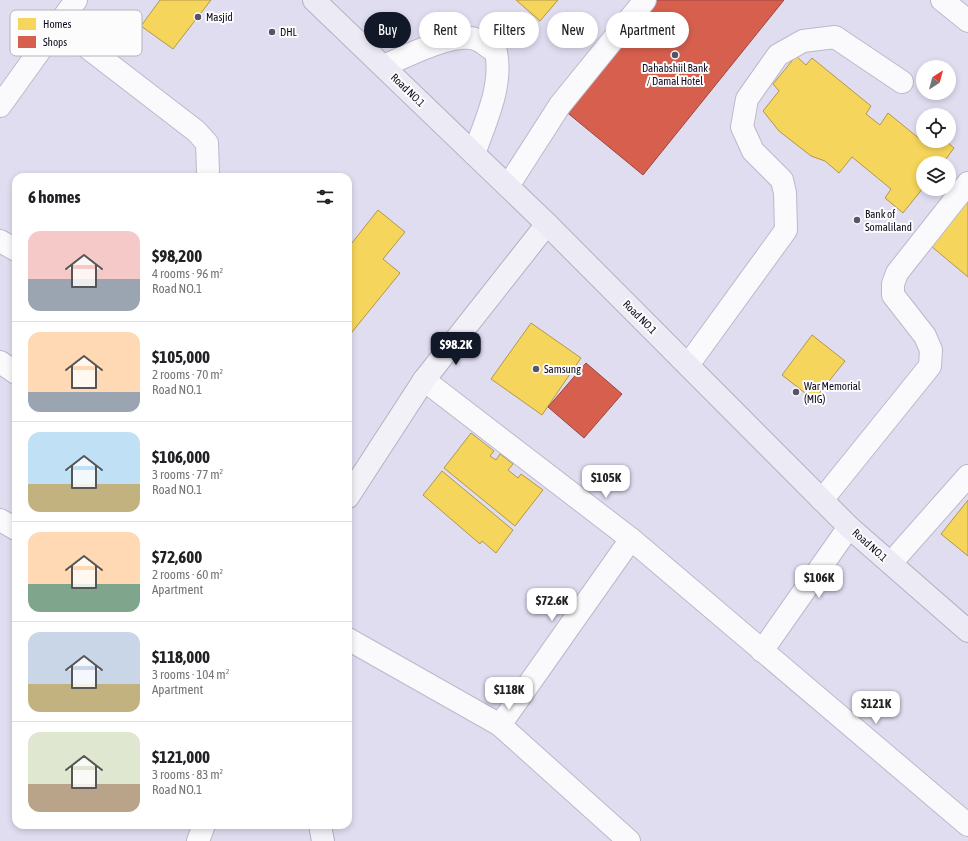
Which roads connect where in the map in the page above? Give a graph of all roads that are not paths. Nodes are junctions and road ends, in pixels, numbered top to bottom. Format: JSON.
{"nodes":[{"id":1,"x":76,"y":0,"type":"edge"},
{"id":2,"x":314,"y":0,"type":"edge"},
{"id":3,"x":645,"y":0,"type":"edge"},
{"id":4,"x":942,"y":0,"type":"edge"},
{"id":5,"x":68,"y":10,"type":"edge"},
{"id":6,"x":968,"y":21,"type":"edge"},
{"id":7,"x":35,"y":56,"type":"edge"},
{"id":8,"x":99,"y":56,"type":"edge"},
{"id":9,"x":383,"y":66,"type":"junction"},
{"id":10,"x":902,"y":82,"type":"dead end"},
{"id":11,"x":0,"y":106,"type":"edge"},
{"id":12,"x":474,"y":154,"type":"junction"},
{"id":13,"x":208,"y":170,"type":"dead end"},
{"id":14,"x":968,"y":183,"type":"edge"},
{"id":15,"x":508,"y":186,"type":"junction"},
{"id":16,"x":547,"y":224,"type":"junction"},
{"id":17,"x":0,"y":241,"type":"edge"},
{"id":18,"x":12,"y":248,"type":"edge"},
{"id":19,"x":0,"y":362,"type":"edge"},
{"id":20,"x":688,"y":365,"type":"junction"},
{"id":21,"x":12,"y":370,"type":"edge"},
{"id":22,"x":424,"y":380,"type":"junction"},
{"id":23,"x":968,"y":476,"type":"edge"},
{"id":24,"x":352,"y":491,"type":"edge"},
{"id":25,"x":822,"y":500,"type":"junction"},
{"id":26,"x":0,"y":520,"type":"edge"},
{"id":27,"x":12,"y":527,"type":"edge"},
{"id":28,"x":849,"y":527,"type":"junction"},
{"id":29,"x":631,"y":539,"type":"junction"},
{"id":30,"x":890,"y":563,"type":"junction"},
{"id":31,"x":968,"y":631,"type":"edge"},
{"id":32,"x":352,"y":641,"type":"edge"},
{"id":33,"x":762,"y":651,"type":"junction"},
{"id":34,"x":500,"y":725,"type":"junction"},
{"id":35,"x":968,"y":825,"type":"edge"},
{"id":36,"x":202,"y":829,"type":"edge"},
{"id":37,"x":321,"y":829,"type":"edge"},
{"id":38,"x":198,"y":841,"type":"edge"},
{"id":39,"x":323,"y":841,"type":"edge"},
{"id":40,"x":629,"y":841,"type":"edge"}],
"edges":[{"from":1,"to":5,"type":"street"},
{"from":2,"to":9,"type":"highway","name":"Road NO.1"},
{"from":3,"to":15,"type":"street"},
{"from":4,"to":6,"type":"street"},
{"from":7,"to":11,"type":"street"},
{"from":8,"to":13,"type":"street"},
{"from":9,"to":12,"type":"highway","name":"Road NO.1"},
{"from":9,"to":12,"type":"street"},
{"from":10,"to":20,"type":"street"},
{"from":12,"to":15,"type":"highway","name":"Road NO.1"},
{"from":14,"to":25,"type":"street"},
{"from":15,"to":16,"type":"highway","name":"Road NO.1"},
{"from":16,"to":20,"type":"highway","name":"Road NO.1"},
{"from":16,"to":22,"type":"main road"},
{"from":17,"to":18,"type":"street"},
{"from":19,"to":21,"type":"street"},
{"from":20,"to":25,"type":"highway","name":"Road NO.1"},
{"from":22,"to":24,"type":"main road"},
{"from":22,"to":29,"type":"street"},
{"from":23,"to":30,"type":"street"},
{"from":25,"to":28,"type":"highway","name":"Road NO.1"},
{"from":26,"to":27,"type":"street"},
{"from":28,"to":30,"type":"highway","name":"Road NO.1"},
{"from":28,"to":33,"type":"street"},
{"from":29,"to":33,"type":"street"},
{"from":29,"to":34,"type":"street"},
{"from":30,"to":31,"type":"highway","name":"Road NO.1"},
{"from":32,"to":34,"type":"street"},
{"from":33,"to":35,"type":"street"},
{"from":34,"to":40,"type":"street"},
{"from":36,"to":38,"type":"street"},
{"from":37,"to":39,"type":"main road"}]}
